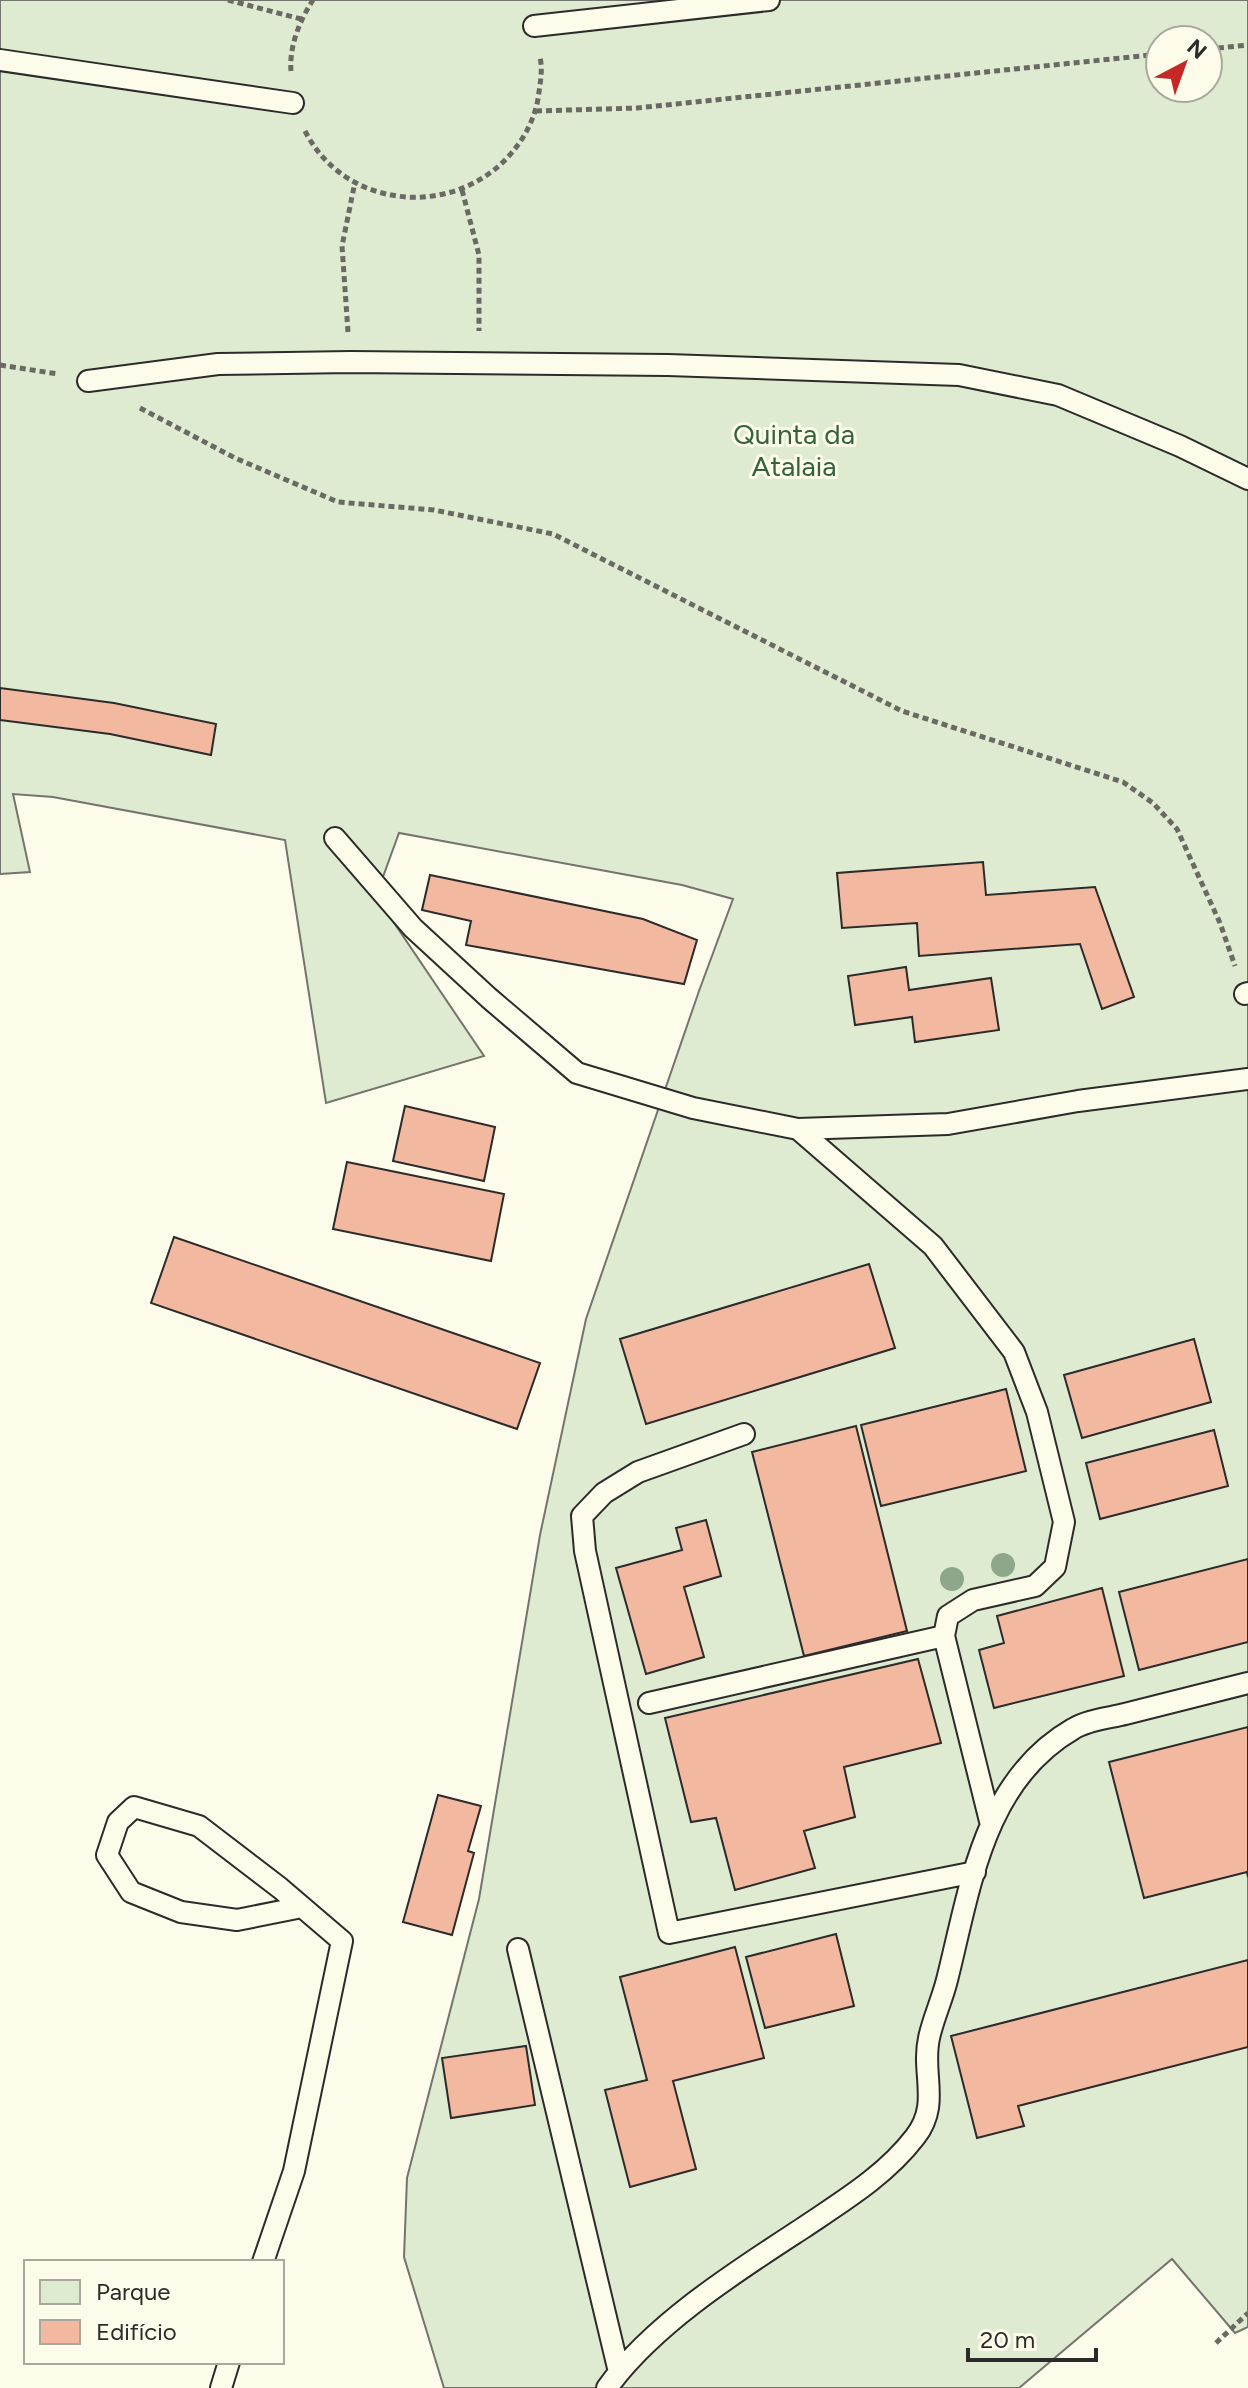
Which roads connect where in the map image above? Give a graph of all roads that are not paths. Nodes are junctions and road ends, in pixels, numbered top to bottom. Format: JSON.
{"nodes":[{"id":1,"x":769,"y":0,"type":"edge"},
{"id":2,"x":534,"y":26,"type":"road end"},
{"id":3,"x":0,"y":60,"type":"edge"},
{"id":4,"x":293,"y":103,"type":"road end"},
{"id":5,"x":88,"y":381,"type":"road end"},
{"id":6,"x":1248,"y":479,"type":"edge"},
{"id":7,"x":335,"y":838,"type":"dead end"},
{"id":8,"x":1248,"y":1079,"type":"edge"},
{"id":9,"x":798,"y":1129,"type":"junction"},
{"id":10,"x":744,"y":1434,"type":"dead end"},
{"id":11,"x":944,"y":1636,"type":"junction"},
{"id":12,"x":1248,"y":1683,"type":"edge"},
{"id":13,"x":649,"y":1703,"type":"dead end"},
{"id":14,"x":990,"y":1821,"type":"junction"},
{"id":15,"x":975,"y":1872,"type":"junction"},
{"id":16,"x":302,"y":1907,"type":"junction"},
{"id":17,"x":518,"y":1949,"type":"dead end"},
{"id":18,"x":264,"y":2260,"type":"edge"},
{"id":19,"x":228,"y":2364,"type":"edge"},
{"id":20,"x":613,"y":2380,"type":"edge"},
{"id":21,"x":221,"y":2388,"type":"edge"}],
"edges":[{"from":1,"to":2,"type":"lane"},
{"from":3,"to":4,"type":"lane"},
{"from":5,"to":6,"type":"lane"},
{"from":7,"to":9,"type":"lane"},
{"from":8,"to":9,"type":"lane"},
{"from":9,"to":11,"type":"lane"},
{"from":10,"to":15,"type":"lane"},
{"from":11,"to":13,"type":"lane"},
{"from":11,"to":14,"type":"lane"},
{"from":12,"to":14,"type":"lane"},
{"from":14,"to":15,"type":"lane"},
{"from":15,"to":20,"type":"lane"},
{"from":16,"to":16,"type":"lane"},
{"from":16,"to":18,"type":"lane"},
{"from":17,"to":20,"type":"lane"},
{"from":19,"to":21,"type":"lane"}]}
